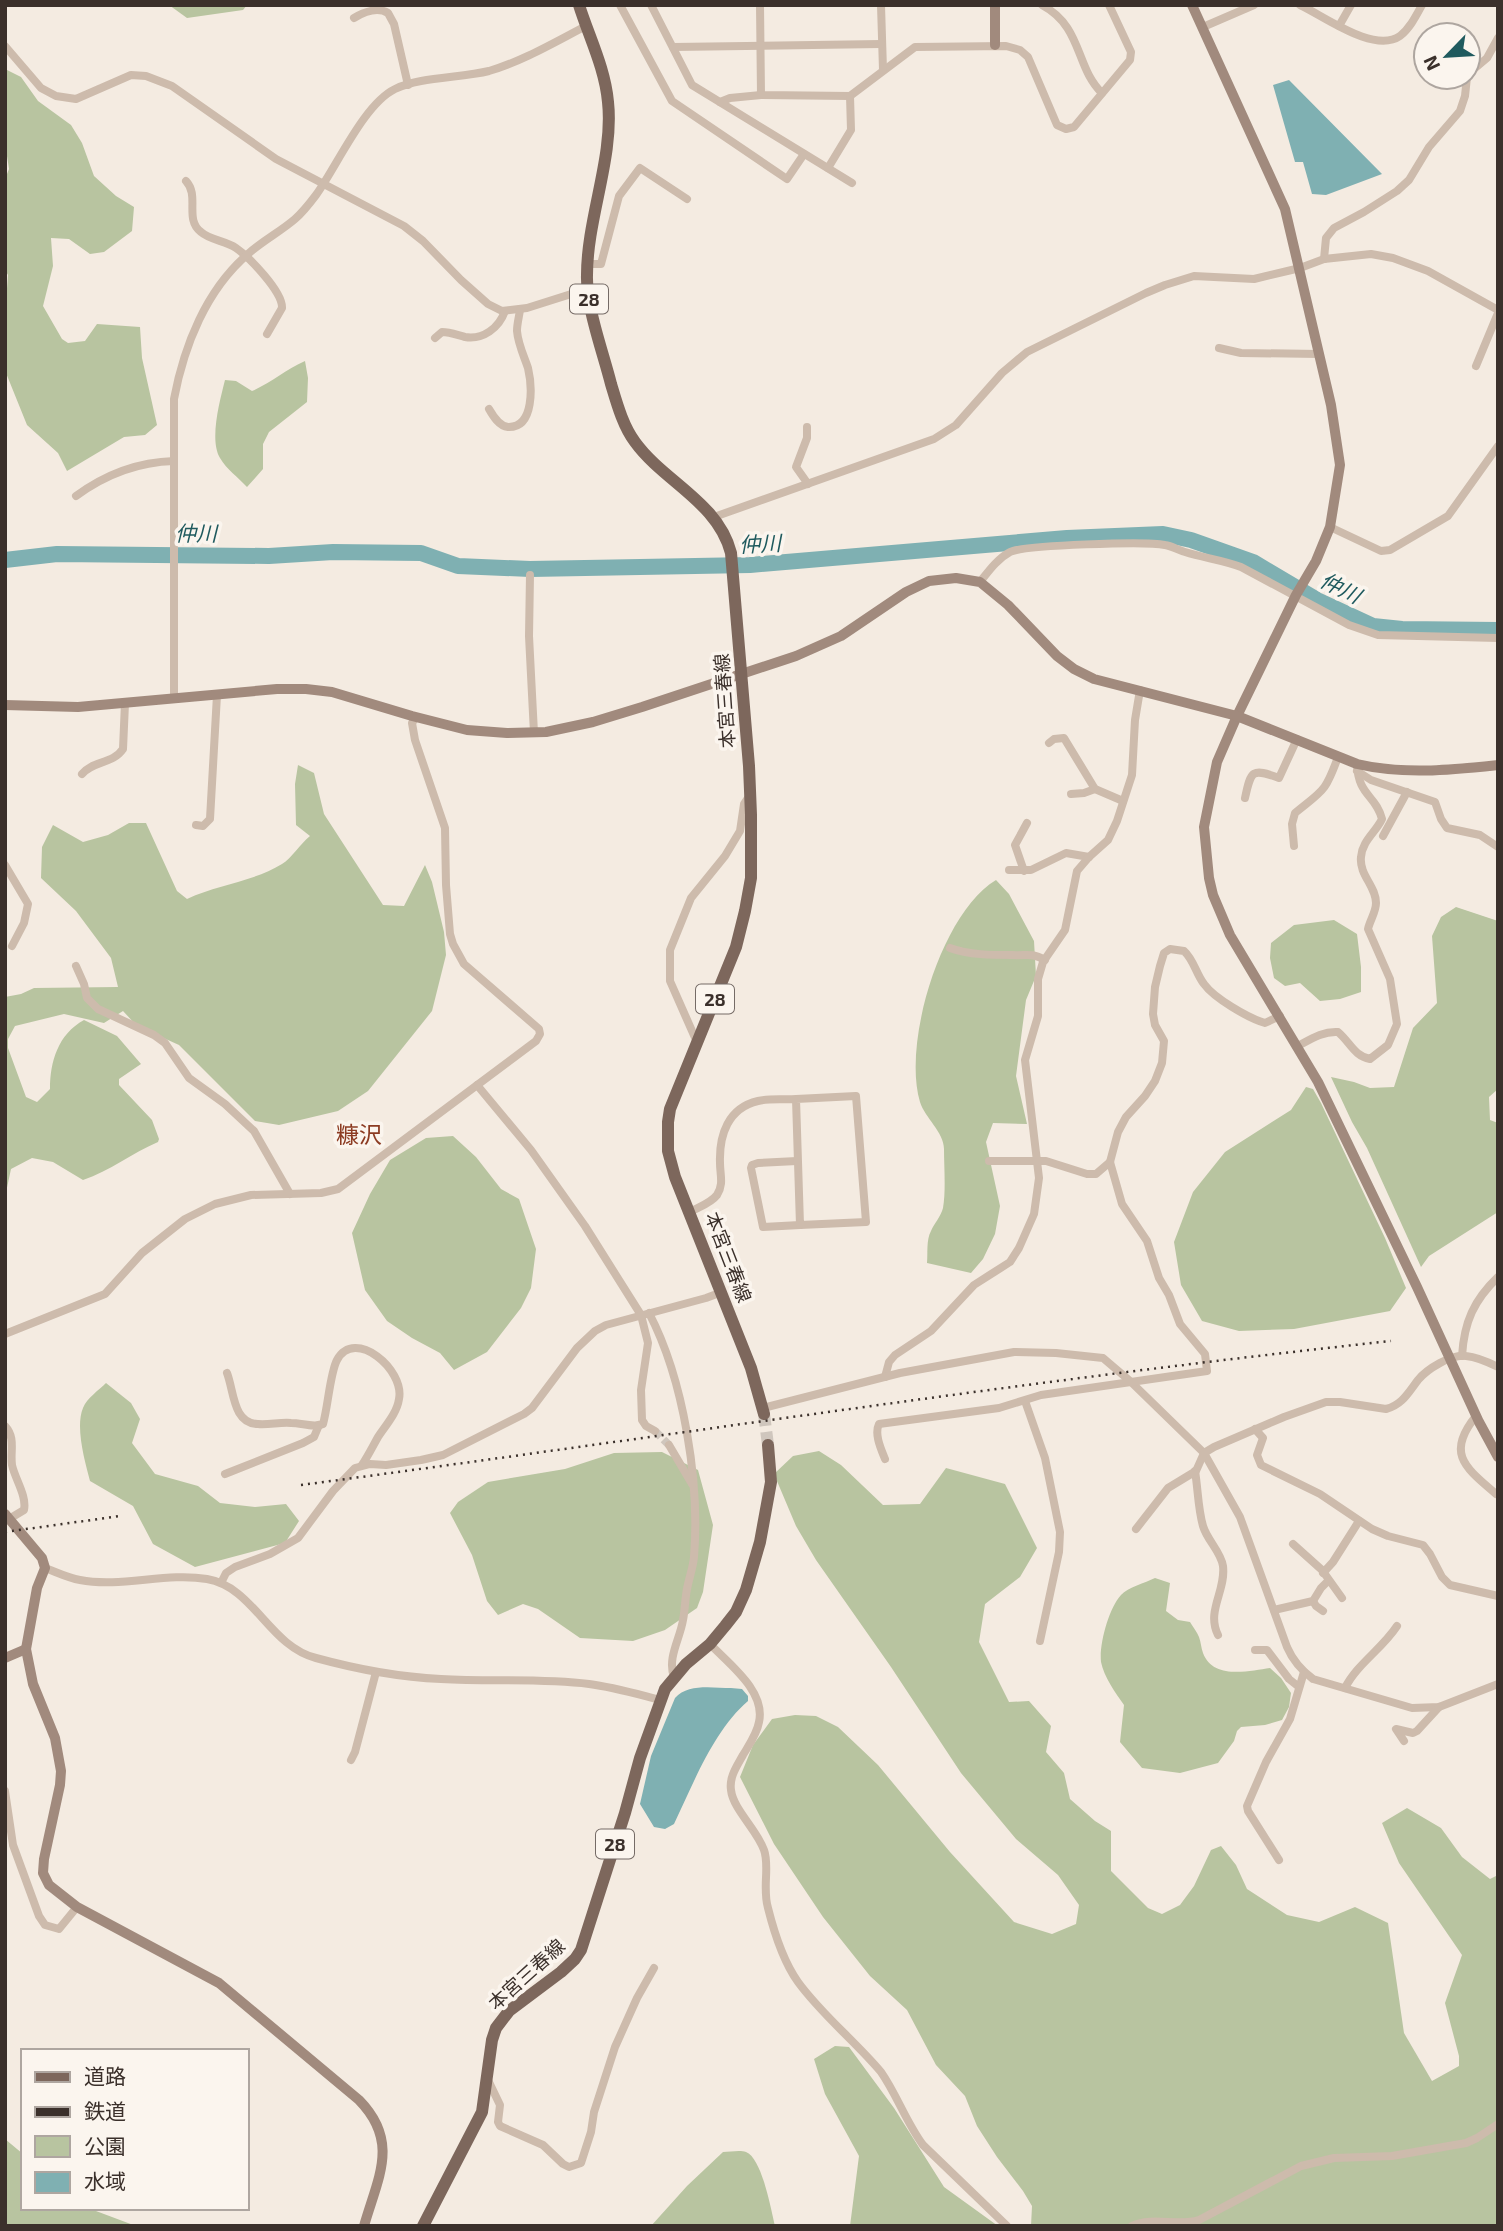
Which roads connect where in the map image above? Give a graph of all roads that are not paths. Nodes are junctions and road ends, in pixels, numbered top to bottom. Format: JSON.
{"nodes":[{"id":1,"x":579,"y":5,"type":"edge"},
{"id":2,"x":620,"y":5,"type":"edge"},
{"id":3,"x":651,"y":5,"type":"edge"},
{"id":4,"x":760,"y":5,"type":"edge"},
{"id":5,"x":881,"y":5,"type":"edge"},
{"id":6,"x":995,"y":5,"type":"edge"},
{"id":7,"x":1042,"y":5,"type":"edge"},
{"id":8,"x":1109,"y":5,"type":"edge"},
{"id":9,"x":1192,"y":5,"type":"edge"},
{"id":10,"x":1254,"y":5,"type":"edge"},
{"id":11,"x":1300,"y":5,"type":"edge"},
{"id":12,"x":1351,"y":5,"type":"edge"},
{"id":13,"x":1423,"y":5,"type":"edge"},
{"id":14,"x":1237,"y":8,"type":"edge"},
{"id":15,"x":354,"y":18,"type":"dead end"},
{"id":16,"x":586,"y":26,"type":"junction"},
{"id":17,"x":1339,"y":26,"type":"junction"},
{"id":18,"x":1203,"y":27,"type":"junction"},
{"id":19,"x":1498,"y":38,"type":"edge"},
{"id":20,"x":881,"y":44,"type":"junction"},
{"id":21,"x":996,"y":45,"type":"junction"},
{"id":22,"x":5,"y":46,"type":"edge"},
{"id":23,"x":760,"y":46,"type":"junction"},
{"id":24,"x":673,"y":47,"type":"junction"},
{"id":25,"x":1482,"y":62,"type":"edge"},
{"id":26,"x":883,"y":70,"type":"junction"},
{"id":27,"x":408,"y":85,"type":"junction"},
{"id":28,"x":1465,"y":91,"type":"edge"},
{"id":29,"x":1102,"y":93,"type":"junction"},
{"id":30,"x":761,"y":95,"type":"junction"},
{"id":31,"x":850,"y":96,"type":"junction"},
{"id":32,"x":720,"y":102,"type":"junction"},
{"id":33,"x":804,"y":154,"type":"junction"},
{"id":34,"x":828,"y":168,"type":"junction"},
{"id":35,"x":186,"y":181,"type":"dead end"},
{"id":36,"x":852,"y":183,"type":"dead end"},
{"id":37,"x":324,"y":184,"type":"junction"},
{"id":38,"x":687,"y":199,"type":"dead end"},
{"id":39,"x":246,"y":255,"type":"junction"},
{"id":40,"x":1324,"y":259,"type":"junction"},
{"id":41,"x":587,"y":264,"type":"junction"},
{"id":42,"x":1300,"y":268,"type":"junction"},
{"id":43,"x":587,"y":289,"type":"junction"},
{"id":44,"x":520,"y":310,"type":"junction"},
{"id":45,"x":505,"y":312,"type":"junction"},
{"id":46,"x":1498,"y":312,"type":"edge"},
{"id":47,"x":267,"y":334,"type":"dead end"},
{"id":48,"x":435,"y":338,"type":"dead end"},
{"id":49,"x":1219,"y":348,"type":"dead end"},
{"id":50,"x":1319,"y":354,"type":"junction"},
{"id":51,"x":1476,"y":366,"type":"dead end"},
{"id":52,"x":489,"y":410,"type":"dead end"},
{"id":53,"x":807,"y":427,"type":"dead end"},
{"id":54,"x":1498,"y":446,"type":"edge"},
{"id":55,"x":174,"y":461,"type":"junction"},
{"id":56,"x":808,"y":484,"type":"junction"},
{"id":57,"x":76,"y":496,"type":"dead end"},
{"id":58,"x":714,"y":517,"type":"junction"},
{"id":59,"x":1330,"y":527,"type":"junction"},
{"id":60,"x":530,"y":575,"type":"dead end"},
{"id":61,"x":980,"y":583,"type":"junction"},
{"id":62,"x":1296,"y":596,"type":"junction"},
{"id":63,"x":1498,"y":638,"type":"edge"},
{"id":64,"x":741,"y":674,"type":"junction"},
{"id":65,"x":1140,"y":690,"type":"junction"},
{"id":66,"x":217,"y":695,"type":"junction"},
{"id":67,"x":174,"y":699,"type":"junction"},
{"id":68,"x":125,"y":703,"type":"junction"},
{"id":69,"x":5,"y":705,"type":"edge"},
{"id":70,"x":1237,"y":716,"type":"junction"},
{"id":71,"x":416,"y":717,"type":"junction"},
{"id":72,"x":534,"y":733,"type":"junction"},
{"id":73,"x":1297,"y":739,"type":"junction"},
{"id":74,"x":1049,"y":743,"type":"dead end"},
{"id":75,"x":1338,"y":757,"type":"junction"},
{"id":76,"x":1498,"y":765,"type":"edge"},
{"id":77,"x":1357,"y":767,"type":"junction"},
{"id":78,"x":82,"y":774,"type":"dead end"},
{"id":79,"x":1095,"y":789,"type":"junction"},
{"id":80,"x":1407,"y":792,"type":"junction"},
{"id":81,"x":1072,"y":793,"type":"dead end"},
{"id":82,"x":750,"y":795,"type":"junction"},
{"id":83,"x":1245,"y":798,"type":"dead end"},
{"id":84,"x":1123,"y":800,"type":"junction"},
{"id":85,"x":1027,"y":823,"type":"dead end"},
{"id":86,"x":197,"y":825,"type":"dead end"},
{"id":87,"x":1383,"y":836,"type":"dead end"},
{"id":88,"x":1294,"y":846,"type":"dead end"},
{"id":89,"x":1498,"y":848,"type":"edge"},
{"id":90,"x":1089,"y":857,"type":"junction"},
{"id":91,"x":5,"y":864,"type":"edge"},
{"id":92,"x":1009,"y":870,"type":"dead end"},
{"id":93,"x":1024,"y":871,"type":"junction"},
{"id":94,"x":12,"y":946,"type":"dead end"},
{"id":95,"x":950,"y":948,"type":"dead end"},
{"id":96,"x":1045,"y":960,"type":"junction"},
{"id":97,"x":76,"y":966,"type":"dead end"},
{"id":98,"x":1280,"y":1016,"type":"junction"},
{"id":99,"x":696,"y":1040,"type":"junction"},
{"id":100,"x":1298,"y":1046,"type":"junction"},
{"id":101,"x":477,"y":1085,"type":"junction"},
{"id":102,"x":796,"y":1099,"type":"junction"},
{"id":103,"x":797,"y":1161,"type":"junction"},
{"id":104,"x":989,"y":1161,"type":"dead end"},
{"id":105,"x":1037,"y":1161,"type":"junction"},
{"id":106,"x":1110,"y":1162,"type":"junction"},
{"id":107,"x":290,"y":1194,"type":"junction"},
{"id":108,"x":690,"y":1212,"type":"junction"},
{"id":109,"x":800,"y":1225,"type":"junction"},
{"id":110,"x":1498,"y":1278,"type":"edge"},
{"id":111,"x":722,"y":1292,"type":"junction"},
{"id":112,"x":645,"y":1314,"type":"junction"},
{"id":113,"x":5,"y":1334,"type":"edge"},
{"id":114,"x":1462,"y":1356,"type":"junction"},
{"id":115,"x":1450,"y":1360,"type":"junction"},
{"id":116,"x":1498,"y":1367,"type":"edge"},
{"id":117,"x":227,"y":1373,"type":"dead end"},
{"id":118,"x":886,"y":1377,"type":"junction"},
{"id":119,"x":1130,"y":1381,"type":"junction"},
{"id":120,"x":1025,"y":1401,"type":"junction"},
{"id":121,"x":764,"y":1411,"type":"joint"},
{"id":122,"x":1476,"y":1416,"type":"junction"},
{"id":123,"x":5,"y":1426,"type":"edge"},
{"id":124,"x":319,"y":1426,"type":"junction"},
{"id":125,"x":1255,"y":1429,"type":"junction"},
{"id":126,"x":655,"y":1431,"type":"tunnel mouth"},
{"id":127,"x":669,"y":1445,"type":"tunnel mouth"},
{"id":128,"x":768,"y":1445,"type":"tunnel mouth"},
{"id":129,"x":1204,"y":1453,"type":"junction"},
{"id":130,"x":1498,"y":1457,"type":"edge"},
{"id":131,"x":885,"y":1459,"type":"dead end"},
{"id":132,"x":362,"y":1465,"type":"junction"},
{"id":133,"x":1195,"y":1471,"type":"junction"},
{"id":134,"x":225,"y":1474,"type":"dead end"},
{"id":135,"x":693,"y":1486,"type":"junction"},
{"id":136,"x":1496,"y":1493,"type":"edge"},
{"id":137,"x":7,"y":1517,"type":"edge"},
{"id":138,"x":1359,"y":1521,"type":"junction"},
{"id":139,"x":1136,"y":1529,"type":"dead end"},
{"id":140,"x":1293,"y":1544,"type":"dead end"},
{"id":141,"x":45,"y":1568,"type":"junction"},
{"id":142,"x":1326,"y":1577,"type":"junction"},
{"id":143,"x":221,"y":1583,"type":"junction"},
{"id":144,"x":1498,"y":1596,"type":"edge"},
{"id":145,"x":1342,"y":1598,"type":"dead end"},
{"id":146,"x":1313,"y":1601,"type":"junction"},
{"id":147,"x":1274,"y":1610,"type":"junction"},
{"id":148,"x":1323,"y":1611,"type":"dead end"},
{"id":149,"x":1397,"y":1626,"type":"dead end"},
{"id":150,"x":1218,"y":1635,"type":"dead end"},
{"id":151,"x":1040,"y":1641,"type":"dead end"},
{"id":152,"x":710,"y":1644,"type":"junction"},
{"id":153,"x":26,"y":1649,"type":"junction"},
{"id":154,"x":1255,"y":1650,"type":"dead end"},
{"id":155,"x":5,"y":1658,"type":"edge"},
{"id":156,"x":376,"y":1672,"type":"junction"},
{"id":157,"x":1304,"y":1672,"type":"junction"},
{"id":158,"x":674,"y":1677,"type":"junction"},
{"id":159,"x":1498,"y":1684,"type":"edge"},
{"id":160,"x":1299,"y":1687,"type":"junction"},
{"id":161,"x":1345,"y":1688,"type":"junction"},
{"id":162,"x":661,"y":1700,"type":"junction"},
{"id":163,"x":1439,"y":1707,"type":"junction"},
{"id":164,"x":1404,"y":1741,"type":"dead end"},
{"id":165,"x":351,"y":1760,"type":"dead end"},
{"id":166,"x":5,"y":1791,"type":"edge"},
{"id":167,"x":1279,"y":1860,"type":"dead end"},
{"id":168,"x":77,"y":1908,"type":"junction"},
{"id":169,"x":654,"y":1968,"type":"dead end"},
{"id":170,"x":488,"y":2080,"type":"junction"},
{"id":171,"x":1498,"y":2124,"type":"edge"},
{"id":172,"x":364,"y":2226,"type":"edge"},
{"id":173,"x":423,"y":2226,"type":"edge"},
{"id":174,"x":1007,"y":2226,"type":"edge"},
{"id":175,"x":1132,"y":2226,"type":"edge"}],
"edges":[{"from":1,"to":16,"type":"main road","name":"本宮三春線","number":"28"},
{"from":2,"to":33,"type":"street"},
{"from":3,"to":24,"type":"street"},
{"from":4,"to":23,"type":"street"},
{"from":5,"to":20,"type":"street"},
{"from":6,"to":21,"type":"street"},
{"from":7,"to":29,"type":"street"},
{"from":8,"to":29,"type":"street"},
{"from":9,"to":18,"type":"street"},
{"from":10,"to":14,"type":"street"},
{"from":11,"to":17,"type":"street"},
{"from":12,"to":17,"type":"street"},
{"from":13,"to":17,"type":"street"},
{"from":14,"to":18,"type":"street"},
{"from":15,"to":27,"type":"street"},
{"from":16,"to":27,"type":"street"},
{"from":16,"to":41,"type":"main road","name":"本宮三春線","number":"28"},
{"from":18,"to":42,"type":"street"},
{"from":19,"to":25,"type":"street"},
{"from":20,"to":23,"type":"street"},
{"from":20,"to":26,"type":"street"},
{"from":21,"to":26,"type":"street"},
{"from":21,"to":29,"type":"street"},
{"from":22,"to":37,"type":"street"},
{"from":23,"to":24,"type":"street"},
{"from":23,"to":30,"type":"street"},
{"from":24,"to":32,"type":"street"},
{"from":26,"to":31,"type":"street"},
{"from":27,"to":37,"type":"street"},
{"from":28,"to":40,"type":"street"},
{"from":30,"to":31,"type":"street"},
{"from":30,"to":32,"type":"street"},
{"from":31,"to":34,"type":"street"},
{"from":32,"to":33,"type":"street"},
{"from":33,"to":34,"type":"street"},
{"from":34,"to":36,"type":"street"},
{"from":35,"to":39,"type":"street"},
{"from":37,"to":39,"type":"street"},
{"from":37,"to":45,"type":"street"},
{"from":38,"to":41,"type":"street"},
{"from":39,"to":47,"type":"street"},
{"from":39,"to":55,"type":"street"},
{"from":40,"to":42,"type":"street"},
{"from":40,"to":46,"type":"street"},
{"from":41,"to":43,"type":"main road","name":"本宮三春線","number":"28"},
{"from":42,"to":50,"type":"street"},
{"from":42,"to":56,"type":"street"},
{"from":43,"to":44,"type":"street"},
{"from":43,"to":58,"type":"main road","name":"本宮三春線","number":"28"},
{"from":44,"to":45,"type":"street"},
{"from":44,"to":52,"type":"street"},
{"from":45,"to":48,"type":"street"},
{"from":46,"to":51,"type":"street"},
{"from":49,"to":50,"type":"street"},
{"from":50,"to":59,"type":"street"},
{"from":53,"to":56,"type":"street"},
{"from":54,"to":59,"type":"street"},
{"from":55,"to":57,"type":"street"},
{"from":55,"to":67,"type":"street"},
{"from":56,"to":58,"type":"street"},
{"from":58,"to":64,"type":"main road","name":"本宮三春線","number":"28"},
{"from":59,"to":62,"type":"street"},
{"from":60,"to":72,"type":"street"},
{"from":61,"to":62,"type":"street"},
{"from":61,"to":64,"type":"street"},
{"from":61,"to":65,"type":"street"},
{"from":62,"to":63,"type":"street"},
{"from":62,"to":70,"type":"street"},
{"from":64,"to":72,"type":"street"},
{"from":64,"to":82,"type":"main road","name":"本宮三春線","number":"28"},
{"from":65,"to":70,"type":"street"},
{"from":65,"to":84,"type":"street"},
{"from":66,"to":67,"type":"street"},
{"from":66,"to":71,"type":"street"},
{"from":66,"to":86,"type":"street"},
{"from":67,"to":68,"type":"street"},
{"from":68,"to":69,"type":"street"},
{"from":68,"to":78,"type":"street"},
{"from":70,"to":73,"type":"street"},
{"from":70,"to":98,"type":"street"},
{"from":71,"to":72,"type":"street"},
{"from":71,"to":101,"type":"street"},
{"from":73,"to":75,"type":"street"},
{"from":73,"to":83,"type":"street"},
{"from":74,"to":79,"type":"street"},
{"from":75,"to":77,"type":"street"},
{"from":75,"to":88,"type":"street"},
{"from":76,"to":77,"type":"street"},
{"from":77,"to":80,"type":"street"},
{"from":77,"to":100,"type":"street"},
{"from":79,"to":81,"type":"street"},
{"from":79,"to":84,"type":"street"},
{"from":80,"to":87,"type":"street"},
{"from":80,"to":89,"type":"street"},
{"from":82,"to":99,"type":"main road","name":"本宮三春線","number":"28"},
{"from":82,"to":99,"type":"street"},
{"from":84,"to":90,"type":"street"},
{"from":85,"to":93,"type":"street"},
{"from":90,"to":93,"type":"street"},
{"from":90,"to":96,"type":"street"},
{"from":91,"to":94,"type":"street"},
{"from":92,"to":93,"type":"street"},
{"from":95,"to":96,"type":"street"},
{"from":96,"to":105,"type":"street"},
{"from":97,"to":107,"type":"street"},
{"from":98,"to":100,"type":"street"},
{"from":98,"to":106,"type":"street"},
{"from":99,"to":108,"type":"main road","name":"本宮三春線","number":"28"},
{"from":100,"to":115,"type":"street"},
{"from":101,"to":107,"type":"street"},
{"from":101,"to":112,"type":"street"},
{"from":102,"to":103,"type":"street"},
{"from":102,"to":108,"type":"street"},
{"from":102,"to":109,"type":"street"},
{"from":103,"to":109,"type":"street"},
{"from":103,"to":109,"type":"street"},
{"from":104,"to":105,"type":"street"},
{"from":105,"to":106,"type":"street"},
{"from":105,"to":118,"type":"street"},
{"from":106,"to":119,"type":"street"},
{"from":107,"to":113,"type":"street"},
{"from":108,"to":111,"type":"main road","name":"本宮三春線","number":"28"},
{"from":110,"to":114,"type":"street"},
{"from":111,"to":112,"type":"street"},
{"from":111,"to":121,"type":"main road","name":"本宮三春線","number":"28"},
{"from":112,"to":126,"type":"street"},
{"from":112,"to":132,"type":"street"},
{"from":112,"to":135,"type":"street"},
{"from":114,"to":115,"type":"street"},
{"from":114,"to":116,"type":"street"},
{"from":115,"to":122,"type":"street"},
{"from":115,"to":125,"type":"street"},
{"from":117,"to":124,"type":"street"},
{"from":118,"to":119,"type":"street"},
{"from":118,"to":121,"type":"street"},
{"from":119,"to":120,"type":"street"},
{"from":119,"to":129,"type":"street"},
{"from":120,"to":131,"type":"street"},
{"from":120,"to":151,"type":"street"},
{"from":122,"to":130,"type":"street"},
{"from":122,"to":136,"type":"street"},
{"from":123,"to":137,"type":"street"},
{"from":124,"to":132,"type":"street"},
{"from":124,"to":134,"type":"street"},
{"from":125,"to":129,"type":"street"},
{"from":125,"to":138,"type":"street"},
{"from":127,"to":135,"type":"street"},
{"from":128,"to":152,"type":"main road","name":"本宮三春線","number":"28"},
{"from":129,"to":133,"type":"street"},
{"from":129,"to":147,"type":"street"},
{"from":132,"to":143,"type":"street"},
{"from":133,"to":139,"type":"street"},
{"from":133,"to":150,"type":"street"},
{"from":135,"to":158,"type":"street"},
{"from":137,"to":141,"type":"street"},
{"from":138,"to":142,"type":"street"},
{"from":138,"to":144,"type":"street"},
{"from":140,"to":142,"type":"street"},
{"from":141,"to":143,"type":"street"},
{"from":141,"to":153,"type":"street"},
{"from":142,"to":145,"type":"street"},
{"from":142,"to":146,"type":"street"},
{"from":143,"to":156,"type":"street"},
{"from":146,"to":147,"type":"street"},
{"from":146,"to":148,"type":"street"},
{"from":147,"to":157,"type":"street"},
{"from":149,"to":161,"type":"street"},
{"from":152,"to":158,"type":"main road","name":"本宮三春線","number":"28"},
{"from":152,"to":174,"type":"street"},
{"from":153,"to":155,"type":"street"},
{"from":153,"to":168,"type":"street"},
{"from":154,"to":160,"type":"street"},
{"from":156,"to":162,"type":"street"},
{"from":156,"to":165,"type":"street"},
{"from":157,"to":160,"type":"street"},
{"from":157,"to":161,"type":"street"},
{"from":158,"to":162,"type":"main road","name":"本宮三春線","number":"28"},
{"from":159,"to":163,"type":"street"},
{"from":160,"to":167,"type":"street"},
{"from":161,"to":163,"type":"street"},
{"from":162,"to":170,"type":"main road","name":"本宮三春線","number":"28"},
{"from":163,"to":164,"type":"street"},
{"from":166,"to":168,"type":"street"},
{"from":168,"to":172,"type":"street"},
{"from":169,"to":170,"type":"street"},
{"from":170,"to":173,"type":"main road","name":"本宮三春線","number":"28"},
{"from":171,"to":175,"type":"street"}]}
